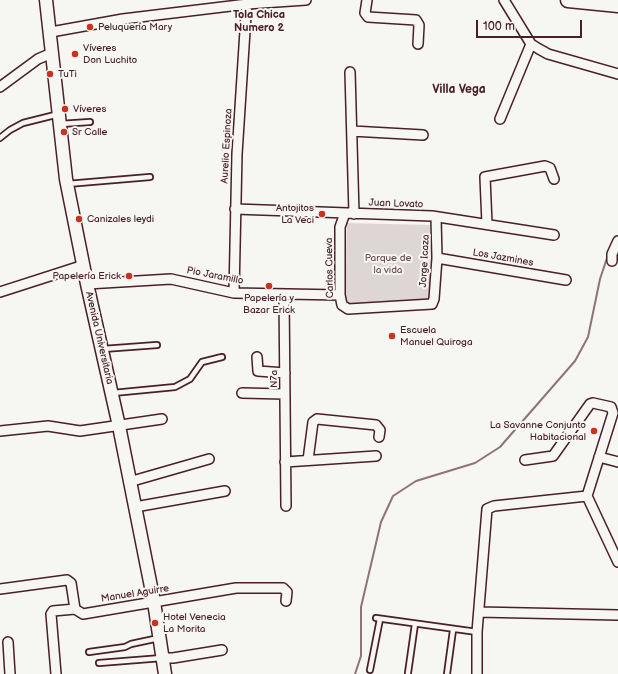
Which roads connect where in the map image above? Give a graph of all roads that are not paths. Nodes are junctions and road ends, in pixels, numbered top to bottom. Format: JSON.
{"nodes":[{"id":1,"x":46,"y":0,"type":"edge"},
{"id":2,"x":306,"y":0,"type":"edge"},
{"id":3,"x":367,"y":0,"type":"edge"},
{"id":4,"x":504,"y":0,"type":"edge"},
{"id":5,"x":568,"y":0,"type":"edge"},
{"id":6,"x":247,"y":2,"type":"edge"},
{"id":7,"x":618,"y":5,"type":"edge"},
{"id":8,"x":51,"y":32,"type":"junction"},
{"id":9,"x":418,"y":44,"type":"dead end"},
{"id":10,"x":531,"y":44,"type":"junction"},
{"id":11,"x":52,"y":53,"type":"junction"},
{"id":12,"x":350,"y":72,"type":"dead end"},
{"id":13,"x":618,"y":74,"type":"edge"},
{"id":14,"x":0,"y":87,"type":"edge"},
{"id":15,"x":59,"y":119,"type":"junction"},
{"id":16,"x":500,"y":119,"type":"dead end"},
{"id":17,"x":90,"y":122,"type":"dead end"},
{"id":18,"x":352,"y":132,"type":"junction"},
{"id":19,"x":423,"y":135,"type":"dead end"},
{"id":20,"x":0,"y":138,"type":"edge"},
{"id":21,"x":150,"y":177,"type":"dead end"},
{"id":22,"x":554,"y":180,"type":"dead end"},
{"id":23,"x":67,"y":184,"type":"junction"},
{"id":24,"x":235,"y":209,"type":"junction"},
{"id":25,"x":350,"y":213,"type":"junction"},
{"id":26,"x":436,"y":218,"type":"junction"},
{"id":27,"x":487,"y":224,"type":"junction"},
{"id":28,"x":554,"y":235,"type":"dead end"},
{"id":29,"x":618,"y":241,"type":"edge"},
{"id":30,"x":437,"y":258,"type":"junction"},
{"id":31,"x":612,"y":261,"type":"dead end"},
{"id":32,"x":84,"y":265,"type":"junction"},
{"id":33,"x":566,"y":280,"type":"dead end"},
{"id":34,"x":86,"y":284,"type":"junction"},
{"id":35,"x":0,"y":292,"type":"edge"},
{"id":36,"x":234,"y":293,"type":"junction"},
{"id":37,"x":284,"y":295,"type":"junction"},
{"id":38,"x":340,"y":295,"type":"junction"},
{"id":39,"x":432,"y":304,"type":"joint"},
{"id":40,"x":157,"y":345,"type":"dead end"},
{"id":41,"x":101,"y":349,"type":"junction"},
{"id":42,"x":257,"y":357,"type":"dead end"},
{"id":43,"x":222,"y":358,"type":"dead end"},
{"id":44,"x":285,"y":373,"type":"junction"},
{"id":45,"x":242,"y":393,"type":"dead end"},
{"id":46,"x":112,"y":394,"type":"junction"},
{"id":47,"x":285,"y":394,"type":"junction"},
{"id":48,"x":162,"y":419,"type":"dead end"},
{"id":49,"x":119,"y":426,"type":"junction"},
{"id":50,"x":0,"y":431,"type":"edge"},
{"id":51,"x":379,"y":437,"type":"dead end"},
{"id":52,"x":376,"y":456,"type":"dead end"},
{"id":53,"x":599,"y":457,"type":"junction"},
{"id":54,"x":209,"y":459,"type":"dead end"},
{"id":55,"x":308,"y":460,"type":"junction"},
{"id":56,"x":525,"y":460,"type":"dead end"},
{"id":57,"x":285,"y":462,"type":"junction"},
{"id":58,"x":618,"y":462,"type":"edge"},
{"id":59,"x":129,"y":482,"type":"junction"},
{"id":60,"x":225,"y":491,"type":"dead end"},
{"id":61,"x":587,"y":496,"type":"junction"},
{"id":62,"x":286,"y":506,"type":"dead end"},
{"id":63,"x":134,"y":508,"type":"junction"},
{"id":64,"x":618,"y":562,"type":"edge"},
{"id":65,"x":0,"y":589,"type":"edge"},
{"id":66,"x":286,"y":601,"type":"dead end"},
{"id":67,"x":154,"y":602,"type":"junction"},
{"id":68,"x":75,"y":609,"type":"junction"},
{"id":69,"x":479,"y":612,"type":"junction"},
{"id":70,"x":618,"y":615,"type":"edge"},
{"id":71,"x":415,"y":624,"type":"junction"},
{"id":72,"x":453,"y":630,"type":"junction"},
{"id":73,"x":477,"y":632,"type":"junction"},
{"id":74,"x":159,"y":638,"type":"junction"},
{"id":75,"x":8,"y":642,"type":"dead end"},
{"id":76,"x":222,"y":650,"type":"dead end"},
{"id":77,"x":89,"y":652,"type":"dead end"},
{"id":78,"x":162,"y":658,"type":"junction"},
{"id":79,"x":99,"y":663,"type":"dead end"},
{"id":80,"x":370,"y":670,"type":"dead end"},
{"id":81,"x":408,"y":673,"type":"dead end"},
{"id":82,"x":10,"y":674,"type":"edge"},
{"id":83,"x":56,"y":674,"type":"edge"},
{"id":84,"x":165,"y":674,"type":"edge"},
{"id":85,"x":446,"y":674,"type":"edge"},
{"id":86,"x":477,"y":674,"type":"edge"}],
"edges":[{"from":1,"to":8,"type":"street","name":"Avenida Universitaria"},
{"from":2,"to":6,"type":"street"},
{"from":3,"to":9,"type":"street"},
{"from":4,"to":10,"type":"street"},
{"from":5,"to":7,"type":"main road"},
{"from":6,"to":8,"type":"street"},
{"from":6,"to":24,"type":"street","name":"Aurelio Espinoza"},
{"from":8,"to":11,"type":"street","name":"Avenida Universitaria"},
{"from":10,"to":13,"type":"street"},
{"from":10,"to":16,"type":"street"},
{"from":11,"to":14,"type":"street"},
{"from":11,"to":15,"type":"street","name":"Avenida Universitaria"},
{"from":12,"to":18,"type":"street","name":"Carlos Cueva"},
{"from":15,"to":17,"type":"lane"},
{"from":15,"to":20,"type":"lane"},
{"from":15,"to":23,"type":"street","name":"Avenida Universitaria"},
{"from":18,"to":19,"type":"street"},
{"from":18,"to":25,"type":"street","name":"Carlos Cueva"},
{"from":21,"to":23,"type":"lane"},
{"from":22,"to":27,"type":"street"},
{"from":23,"to":32,"type":"street","name":"Avenida Universitaria"},
{"from":24,"to":25,"type":"street","name":"Juan Lovato"},
{"from":24,"to":36,"type":"street","name":"Aurelio Espinoza"},
{"from":25,"to":26,"type":"street","name":"Juan Lovato"},
{"from":25,"to":38,"type":"street","name":"Carlos Cueva"},
{"from":26,"to":27,"type":"street","name":"Juan Lovato"},
{"from":26,"to":30,"type":"street","name":"Jorge Icaza"},
{"from":27,"to":28,"type":"street","name":"Juan Lovato"},
{"from":29,"to":31,"type":"street"},
{"from":30,"to":33,"type":"street","name":"Los Jazmines"},
{"from":30,"to":39,"type":"street","name":"Jorge Icaza"},
{"from":32,"to":34,"type":"street","name":"Avenida Universitaria"},
{"from":32,"to":35,"type":"street"},
{"from":34,"to":36,"type":"street","name":"Pio Jaramillo"},
{"from":34,"to":41,"type":"street","name":"Avenida Universitaria"},
{"from":36,"to":37,"type":"street","name":"Pio Jaramillo"},
{"from":37,"to":38,"type":"street","name":"Pio Jaramillo"},
{"from":37,"to":44,"type":"street","name":"N7a"},
{"from":38,"to":39,"type":"street","name":"Carlos Cueva"},
{"from":40,"to":41,"type":"lane"},
{"from":41,"to":46,"type":"street","name":"Avenida Universitaria"},
{"from":42,"to":44,"type":"street"},
{"from":43,"to":46,"type":"lane"},
{"from":44,"to":47,"type":"street","name":"N7a"},
{"from":45,"to":47,"type":"street"},
{"from":46,"to":49,"type":"street","name":"Avenida Universitaria"},
{"from":47,"to":57,"type":"street","name":"N7a"},
{"from":48,"to":49,"type":"street"},
{"from":49,"to":50,"type":"street"},
{"from":49,"to":59,"type":"street","name":"Avenida Universitaria"},
{"from":51,"to":55,"type":"street"},
{"from":52,"to":55,"type":"street"},
{"from":53,"to":56,"type":"street"},
{"from":53,"to":58,"type":"street"},
{"from":53,"to":61,"type":"street"},
{"from":54,"to":59,"type":"street"},
{"from":55,"to":57,"type":"street"},
{"from":57,"to":62,"type":"street","name":"N7a"},
{"from":59,"to":63,"type":"street","name":"Avenida Universitaria"},
{"from":60,"to":63,"type":"street"},
{"from":61,"to":64,"type":"street"},
{"from":61,"to":69,"type":"street"},
{"from":63,"to":67,"type":"street","name":"Avenida Universitaria"},
{"from":65,"to":68,"type":"street"},
{"from":66,"to":67,"type":"street","name":"Manuel Aguirre"},
{"from":67,"to":68,"type":"street","name":"Manuel Aguirre"},
{"from":67,"to":74,"type":"street","name":"Avenida Universitaria"},
{"from":68,"to":83,"type":"street","name":"Manuel Aguirre"},
{"from":69,"to":70,"type":"street"},
{"from":69,"to":73,"type":"street"},
{"from":71,"to":72,"type":"lane"},
{"from":71,"to":80,"type":"lane"},
{"from":71,"to":81,"type":"lane"},
{"from":72,"to":73,"type":"lane"},
{"from":72,"to":85,"type":"lane"},
{"from":73,"to":86,"type":"street"},
{"from":74,"to":77,"type":"lane"},
{"from":74,"to":78,"type":"street","name":"Avenida Universitaria"},
{"from":75,"to":82,"type":"street"},
{"from":76,"to":78,"type":"street"},
{"from":78,"to":79,"type":"lane"},
{"from":78,"to":84,"type":"street","name":"Avenida Universitaria"}]}
